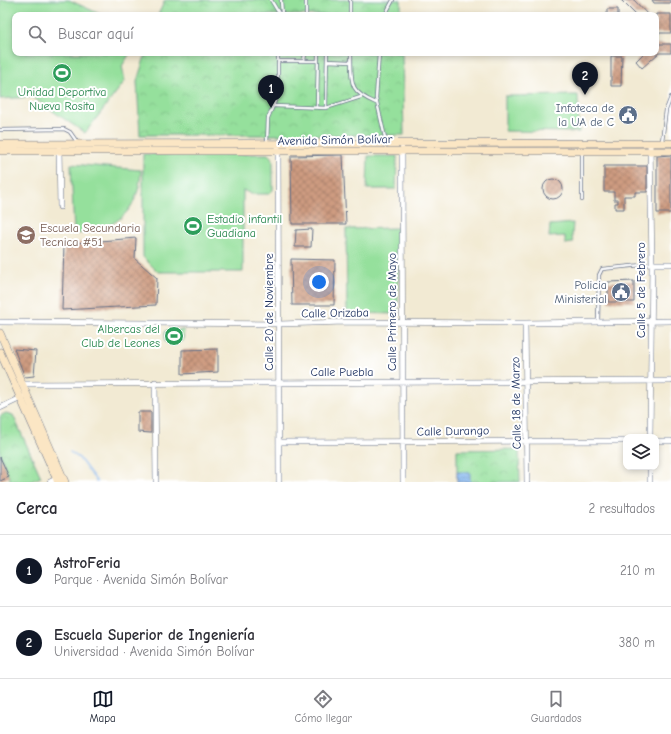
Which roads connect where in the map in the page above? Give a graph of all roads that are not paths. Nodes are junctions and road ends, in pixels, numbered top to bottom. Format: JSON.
{"nodes":[{"id":1,"x":271,"y":0,"type":"edge"},
{"id":2,"x":281,"y":0,"type":"edge"},
{"id":3,"x":306,"y":0,"type":"edge"},
{"id":4,"x":350,"y":0,"type":"edge"},
{"id":5,"x":393,"y":0,"type":"edge"},
{"id":6,"x":279,"y":12,"type":"edge"},
{"id":7,"x":281,"y":12,"type":"edge"},
{"id":8,"x":306,"y":12,"type":"edge"},
{"id":9,"x":350,"y":12,"type":"edge"},
{"id":10,"x":387,"y":12,"type":"edge"},
{"id":11,"x":278,"y":56,"type":"edge"},
{"id":12,"x":305,"y":56,"type":"edge"},
{"id":13,"x":318,"y":56,"type":"edge"},
{"id":14,"x":327,"y":56,"type":"edge"},
{"id":15,"x":351,"y":56,"type":"edge"},
{"id":16,"x":379,"y":56,"type":"edge"},
{"id":17,"x":278,"y":61,"type":"junction"},
{"id":18,"x":304,"y":61,"type":"junction"},
{"id":19,"x":318,"y":61,"type":"junction"},
{"id":20,"x":327,"y":61,"type":"junction"},
{"id":21,"x":351,"y":62,"type":"junction"},
{"id":22,"x":362,"y":97,"type":"junction"},
{"id":23,"x":671,"y":97,"type":"edge"},
{"id":24,"x":377,"y":103,"type":"junction"},
{"id":25,"x":274,"y":106,"type":"junction"},
{"id":26,"x":317,"y":107,"type":"junction"},
{"id":27,"x":326,"y":108,"type":"junction"},
{"id":28,"x":0,"y":130,"type":"edge"},
{"id":29,"x":267,"y":143,"type":"junction"},
{"id":30,"x":278,"y":143,"type":"junction"},
{"id":31,"x":528,"y":143,"type":"junction"},
{"id":32,"x":0,"y":144,"type":"edge"},
{"id":33,"x":59,"y":144,"type":"junction"},
{"id":34,"x":79,"y":144,"type":"junction"},
{"id":35,"x":671,"y":144,"type":"edge"},
{"id":36,"x":387,"y":146,"type":"junction"},
{"id":37,"x":402,"y":146,"type":"junction"},
{"id":38,"x":651,"y":147,"type":"junction"},
{"id":39,"x":662,"y":147,"type":"junction"},
{"id":40,"x":0,"y":151,"type":"edge"},
{"id":41,"x":59,"y":151,"type":"junction"},
{"id":42,"x":528,"y":151,"type":"junction"},
{"id":43,"x":582,"y":151,"type":"junction"},
{"id":44,"x":671,"y":151,"type":"edge"},
{"id":45,"x":267,"y":152,"type":"junction"},
{"id":46,"x":278,"y":152,"type":"junction"},
{"id":47,"x":582,"y":200,"type":"dead end"},
{"id":48,"x":60,"y":207,"type":"dead end"},
{"id":49,"x":652,"y":264,"type":"junction"},
{"id":50,"x":671,"y":264,"type":"edge"},
{"id":51,"x":652,"y":321,"type":"junction"},
{"id":52,"x":671,"y":321,"type":"edge"},
{"id":53,"x":0,"y":322,"type":"edge"},
{"id":54,"x":402,"y":322,"type":"junction"},
{"id":55,"x":598,"y":322,"type":"junction"},
{"id":56,"x":525,"y":323,"type":"junction"},
{"id":57,"x":279,"y":324,"type":"junction"},
{"id":58,"x":0,"y":333,"type":"edge"},
{"id":59,"x":0,"y":352,"type":"edge"},
{"id":60,"x":651,"y":381,"type":"junction"},
{"id":61,"x":671,"y":381,"type":"edge"},
{"id":62,"x":155,"y":382,"type":"junction"},
{"id":63,"x":279,"y":382,"type":"junction"},
{"id":64,"x":526,"y":382,"type":"junction"},
{"id":65,"x":402,"y":383,"type":"junction"},
{"id":66,"x":14,"y":384,"type":"junction"},
{"id":67,"x":21,"y":384,"type":"junction"},
{"id":68,"x":23,"y":397,"type":"junction"},
{"id":69,"x":0,"y":408,"type":"edge"},
{"id":70,"x":650,"y":434,"type":"edge"},
{"id":71,"x":527,"y":440,"type":"junction"},
{"id":72,"x":623,"y":441,"type":"edge"},
{"id":73,"x":659,"y":441,"type":"edge"},
{"id":74,"x":671,"y":441,"type":"edge"},
{"id":75,"x":280,"y":442,"type":"junction"},
{"id":76,"x":402,"y":442,"type":"junction"},
{"id":77,"x":650,"y":470,"type":"edge"},
{"id":78,"x":58,"y":480,"type":"edge"},
{"id":79,"x":156,"y":482,"type":"edge"},
{"id":80,"x":279,"y":482,"type":"edge"},
{"id":81,"x":403,"y":482,"type":"edge"},
{"id":82,"x":527,"y":482,"type":"edge"},
{"id":83,"x":650,"y":482,"type":"edge"}],
"edges":[{"from":1,"to":6,"type":"lane"},
{"from":2,"to":7,"type":"lane"},
{"from":3,"to":8,"type":"lane"},
{"from":4,"to":9,"type":"lane"},
{"from":5,"to":10,"type":"lane"},
{"from":11,"to":17,"type":"lane"},
{"from":12,"to":18,"type":"lane"},
{"from":13,"to":19,"type":"lane"},
{"from":14,"to":20,"type":"lane"},
{"from":15,"to":21,"type":"lane"},
{"from":16,"to":24,"type":"lane"},
{"from":17,"to":18,"type":"lane"},
{"from":17,"to":25,"type":"lane"},
{"from":18,"to":19,"type":"lane"},
{"from":19,"to":26,"type":"lane"},
{"from":20,"to":21,"type":"lane"},
{"from":20,"to":27,"type":"lane"},
{"from":21,"to":22,"type":"lane"},
{"from":22,"to":24,"type":"lane"},
{"from":22,"to":27,"type":"lane"},
{"from":23,"to":39,"type":"lane"},
{"from":24,"to":36,"type":"lane"},
{"from":25,"to":26,"type":"lane"},
{"from":25,"to":29,"type":"lane"},
{"from":26,"to":27,"type":"lane"},
{"from":28,"to":34,"type":"lane"},
{"from":29,"to":30,"type":"street","name":"Avenida Simón Bolívar"},
{"from":29,"to":34,"type":"street","name":"Avenida Simón Bolívar"},
{"from":29,"to":45,"type":"lane"},
{"from":30,"to":36,"type":"street","name":"Avenida Simón Bolívar"},
{"from":30,"to":46,"type":"street","name":"Calle 20 de Noviembre"},
{"from":31,"to":37,"type":"street","name":"Avenida Simón Bolívar"},
{"from":31,"to":38,"type":"street","name":"Avenida Simón Bolívar"},
{"from":31,"to":42,"type":"street"},
{"from":32,"to":33,"type":"street","name":"Avenida Simón Bolívar"},
{"from":33,"to":34,"type":"street","name":"Avenida Simón Bolívar"},
{"from":33,"to":41,"type":"street"},
{"from":35,"to":39,"type":"street","name":"Avenida Simón Bolívar"},
{"from":36,"to":37,"type":"street","name":"Avenida Simón Bolívar"},
{"from":36,"to":46,"type":"street","name":"Avenida Simón Bolívar"},
{"from":37,"to":42,"type":"street","name":"Avenida Simón Bolívar"},
{"from":37,"to":54,"type":"street","name":"Calle Primero de Mayo"},
{"from":38,"to":39,"type":"street","name":"Avenida Simón Bolívar"},
{"from":38,"to":43,"type":"street","name":"Avenida Simón Bolívar"},
{"from":38,"to":49,"type":"street","name":"Calle 5 de Febrero"},
{"from":39,"to":44,"type":"street","name":"Avenida Simón Bolívar"},
{"from":40,"to":41,"type":"street","name":"Avenida Simón Bolívar"},
{"from":41,"to":45,"type":"street","name":"Avenida Simón Bolívar"},
{"from":41,"to":48,"type":"street"},
{"from":42,"to":43,"type":"street","name":"Avenida Simón Bolívar"},
{"from":43,"to":47,"type":"lane"},
{"from":45,"to":46,"type":"street","name":"Avenida Simón Bolívar"},
{"from":46,"to":57,"type":"street","name":"Calle 20 de Noviembre"},
{"from":49,"to":50,"type":"street"},
{"from":49,"to":51,"type":"street","name":"Calle 5 de Febrero"},
{"from":49,"to":55,"type":"lane"},
{"from":51,"to":52,"type":"street","name":"Calle Orizaba"},
{"from":51,"to":55,"type":"street","name":"Calle Orizaba"},
{"from":51,"to":60,"type":"street","name":"Calle 5 de Febrero"},
{"from":53,"to":57,"type":"street","name":"Calle Orizaba"},
{"from":54,"to":56,"type":"street","name":"Calle Orizaba"},
{"from":54,"to":57,"type":"street","name":"Calle Orizaba"},
{"from":54,"to":65,"type":"street","name":"Calle Primero de Mayo"},
{"from":55,"to":56,"type":"street","name":"Calle Orizaba"},
{"from":56,"to":64,"type":"street","name":"Calle 18 de Marzo"},
{"from":57,"to":63,"type":"street","name":"Calle 20 de Noviembre"},
{"from":58,"to":67,"type":"street"},
{"from":59,"to":66,"type":"street"},
{"from":60,"to":61,"type":"street","name":"Calle Puebla"},
{"from":60,"to":64,"type":"street","name":"Calle Puebla"},
{"from":60,"to":70,"type":"street","name":"Calle 5 de Febrero"},
{"from":62,"to":63,"type":"street","name":"Calle Puebla"},
{"from":62,"to":67,"type":"street","name":"Calle Puebla"},
{"from":62,"to":79,"type":"street"},
{"from":63,"to":65,"type":"street","name":"Calle Puebla"},
{"from":63,"to":75,"type":"street","name":"Calle 20 de Noviembre"},
{"from":64,"to":65,"type":"street","name":"Calle Puebla"},
{"from":64,"to":71,"type":"street","name":"Calle 18 de Marzo"},
{"from":65,"to":76,"type":"street","name":"Calle Primero de Mayo"},
{"from":66,"to":67,"type":"street","name":"Calle Puebla"},
{"from":66,"to":68,"type":"street"},
{"from":67,"to":68,"type":"street"},
{"from":68,"to":69,"type":"street"},
{"from":68,"to":78,"type":"street"},
{"from":71,"to":72,"type":"street","name":"Calle Durango"},
{"from":71,"to":76,"type":"street","name":"Calle Durango"},
{"from":71,"to":82,"type":"street","name":"Calle 18 de Marzo"},
{"from":73,"to":74,"type":"street"},
{"from":75,"to":76,"type":"street","name":"Calle Durango"},
{"from":75,"to":80,"type":"street","name":"Calle 20 de Noviembre"},
{"from":76,"to":81,"type":"street","name":"Calle Primero de Mayo"},
{"from":77,"to":83,"type":"street"}]}
